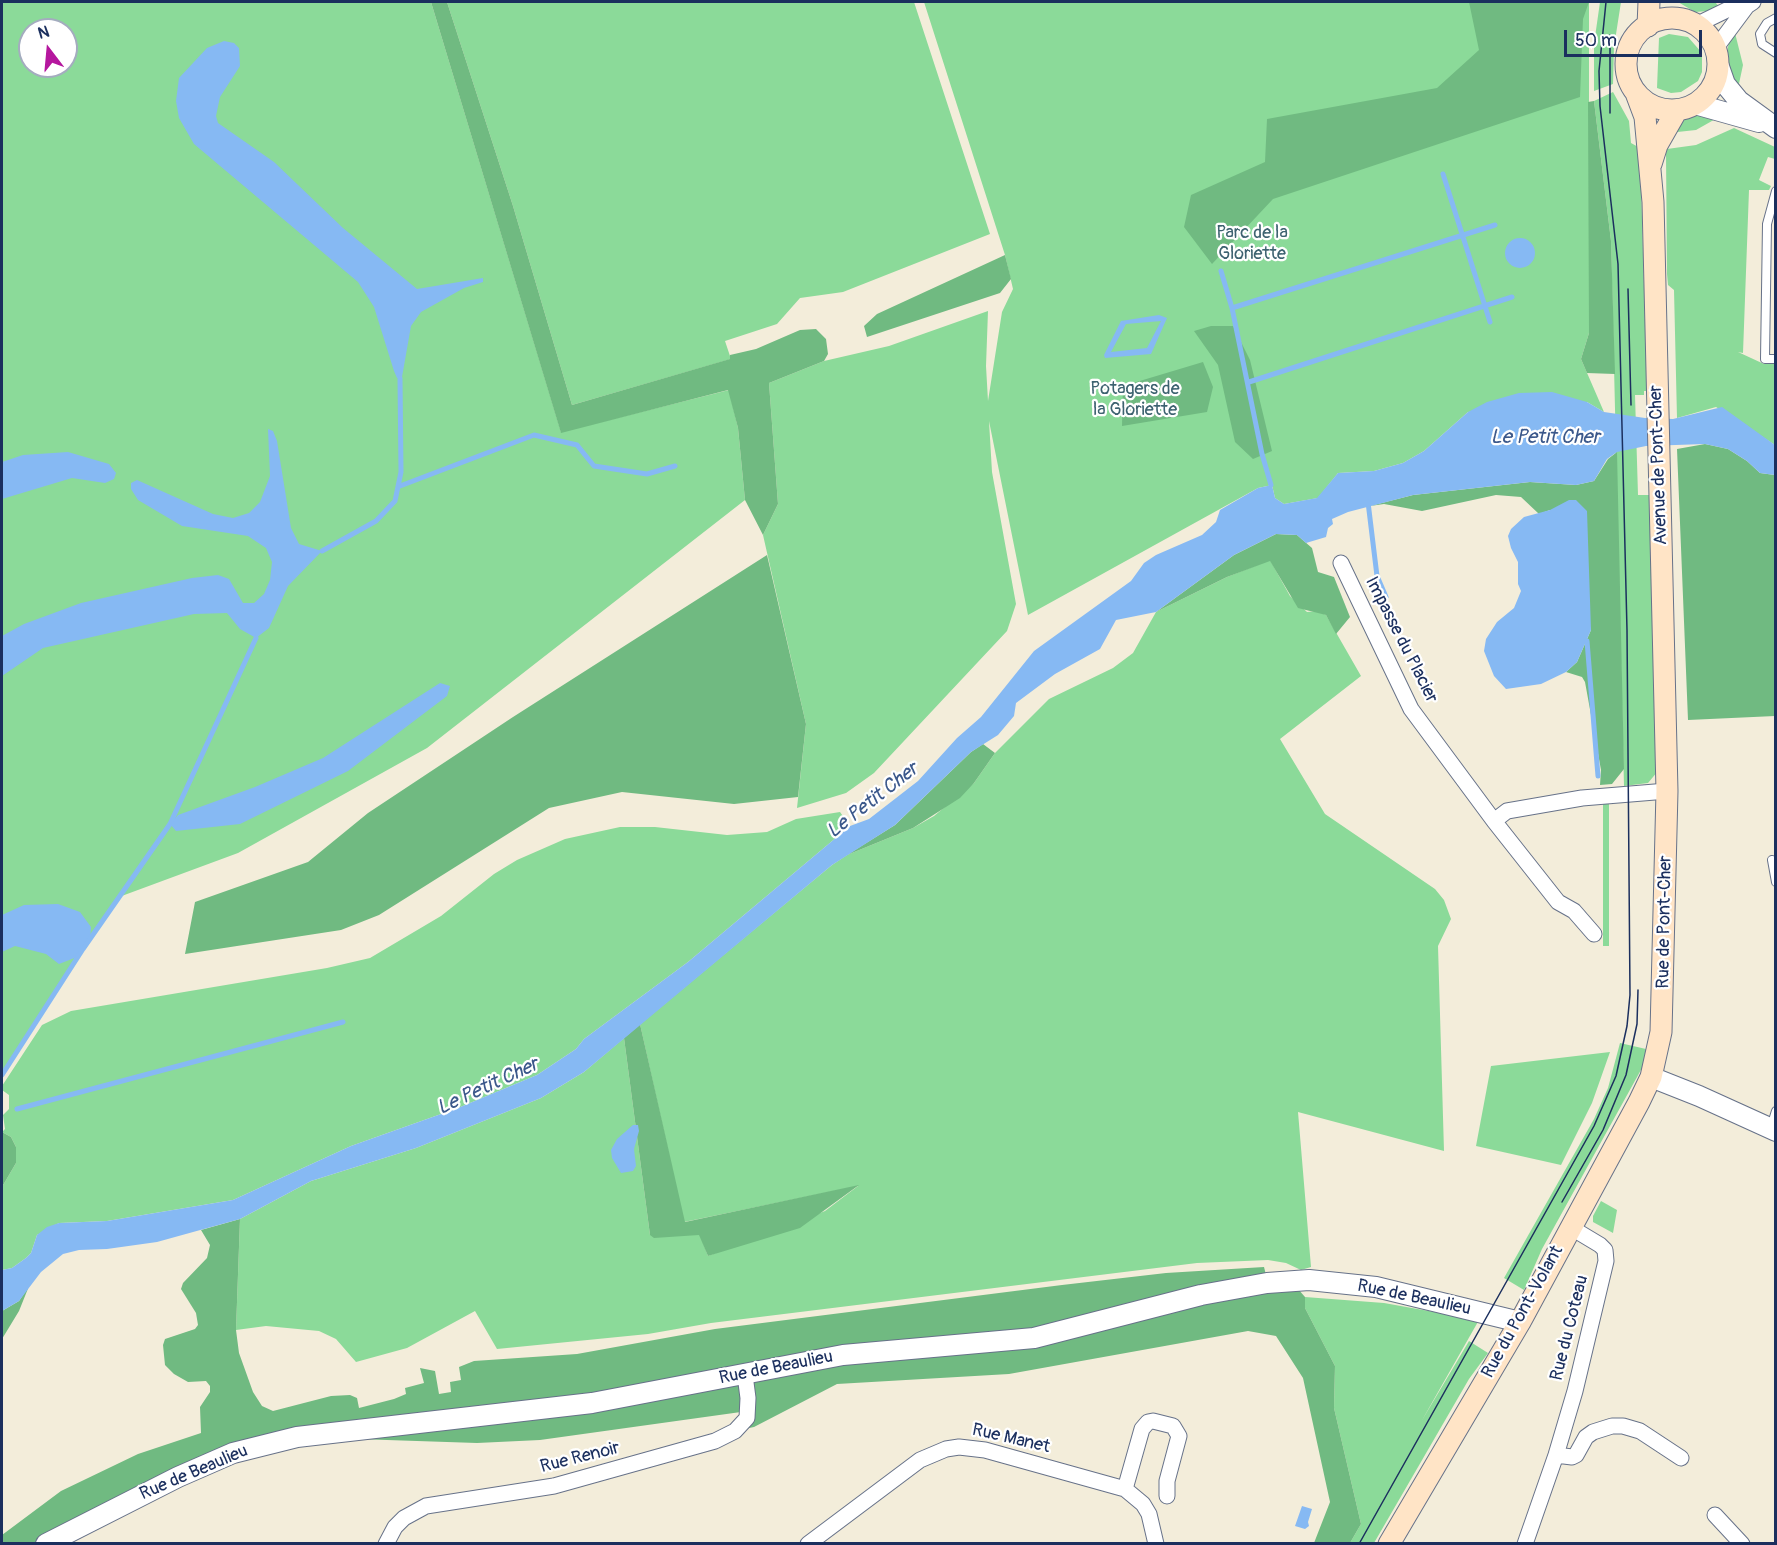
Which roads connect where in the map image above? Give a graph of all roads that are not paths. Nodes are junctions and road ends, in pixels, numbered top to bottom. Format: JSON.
{"nodes":[{"id":1,"x":1649,"y":2,"type":"edge"},
{"id":2,"x":1750,"y":4,"type":"edge"},
{"id":3,"x":1682,"y":15,"type":"edge"},
{"id":4,"x":1776,"y":18,"type":"edge"},
{"id":5,"x":1648,"y":26,"type":"junction"},
{"id":6,"x":1776,"y":53,"type":"edge"},
{"id":7,"x":1717,"y":56,"type":"junction"},
{"id":8,"x":1636,"y":93,"type":"junction"},
{"id":9,"x":1686,"y":107,"type":"junction"},
{"id":10,"x":1774,"y":127,"type":"edge"},
{"id":11,"x":1651,"y":165,"type":"junction"},
{"id":12,"x":1776,"y":191,"type":"edge"},
{"id":13,"x":1776,"y":359,"type":"edge"},
{"id":14,"x":1341,"y":563,"type":"dead end"},
{"id":15,"x":1667,"y":766,"type":"joint"},
{"id":16,"x":1667,"y":791,"type":"junction"},
{"id":17,"x":1494,"y":821,"type":"junction"},
{"id":18,"x":1772,"y":860,"type":"dead end"},
{"id":19,"x":1776,"y":882,"type":"edge"},
{"id":20,"x":1594,"y":934,"type":"dead end"},
{"id":21,"x":1651,"y":1077,"type":"junction"},
{"id":22,"x":1774,"y":1124,"type":"edge"},
{"id":23,"x":1570,"y":1227,"type":"junction"},
{"id":24,"x":1521,"y":1322,"type":"junction"},
{"id":25,"x":745,"y":1375,"type":"junction"},
{"id":26,"x":1557,"y":1455,"type":"junction"},
{"id":27,"x":1681,"y":1458,"type":"dead end"},
{"id":28,"x":1125,"y":1489,"type":"junction"},
{"id":29,"x":1167,"y":1496,"type":"dead end"},
{"id":30,"x":1715,"y":1515,"type":"dead end"},
{"id":31,"x":46,"y":1544,"type":"edge"},
{"id":32,"x":386,"y":1544,"type":"edge"},
{"id":33,"x":808,"y":1544,"type":"edge"},
{"id":34,"x":1156,"y":1544,"type":"edge"},
{"id":35,"x":1389,"y":1544,"type":"edge"},
{"id":36,"x":1525,"y":1544,"type":"edge"},
{"id":37,"x":1742,"y":1544,"type":"edge"}],
"edges":[{"from":1,"to":5,"type":"main road"},
{"from":2,"to":3,"type":"street"},
{"from":2,"to":7,"type":"street"},
{"from":3,"to":5,"type":"main road"},
{"from":3,"to":7,"type":"main road"},
{"from":4,"to":6,"type":"lane"},
{"from":5,"to":8,"type":"main road"},
{"from":7,"to":9,"type":"main road"},
{"from":7,"to":10,"type":"street"},
{"from":8,"to":9,"type":"main road"},
{"from":8,"to":11,"type":"main road","name":"Avenue de Pont-Cher"},
{"from":9,"to":10,"type":"street"},
{"from":9,"to":11,"type":"main road","name":"Avenue de Pont-Cher"},
{"from":11,"to":15,"type":"main road","name":"Avenue de Pont-Cher"},
{"from":12,"to":13,"type":"lane"},
{"from":14,"to":17,"type":"street","name":"Impasse du Placier"},
{"from":15,"to":16,"type":"main road","name":"Rue de Pont-Cher"},
{"from":16,"to":17,"type":"street"},
{"from":16,"to":21,"type":"main road","name":"Rue de Pont-Cher"},
{"from":17,"to":20,"type":"street","name":"Impasse du Placier"},
{"from":18,"to":19,"type":"lane"},
{"from":21,"to":22,"type":"street"},
{"from":21,"to":23,"type":"main road","name":"Rue du Pont-Volant"},
{"from":23,"to":24,"type":"main road","name":"Rue du Pont-Volant"},
{"from":23,"to":26,"type":"street","name":"Rue du Coteau"},
{"from":24,"to":25,"type":"street","name":"Rue de Beaulieu"},
{"from":24,"to":35,"type":"main road","name":"Rue du Pont-Volant"},
{"from":25,"to":31,"type":"street","name":"Rue de Beaulieu"},
{"from":25,"to":32,"type":"street","name":"Rue Renoir"},
{"from":26,"to":27,"type":"street"},
{"from":26,"to":36,"type":"street","name":"Rue du Coteau"},
{"from":28,"to":29,"type":"street"},
{"from":28,"to":33,"type":"street","name":"Rue Manet"},
{"from":28,"to":34,"type":"street","name":"Rue Manet"},
{"from":30,"to":37,"type":"street"}]}
